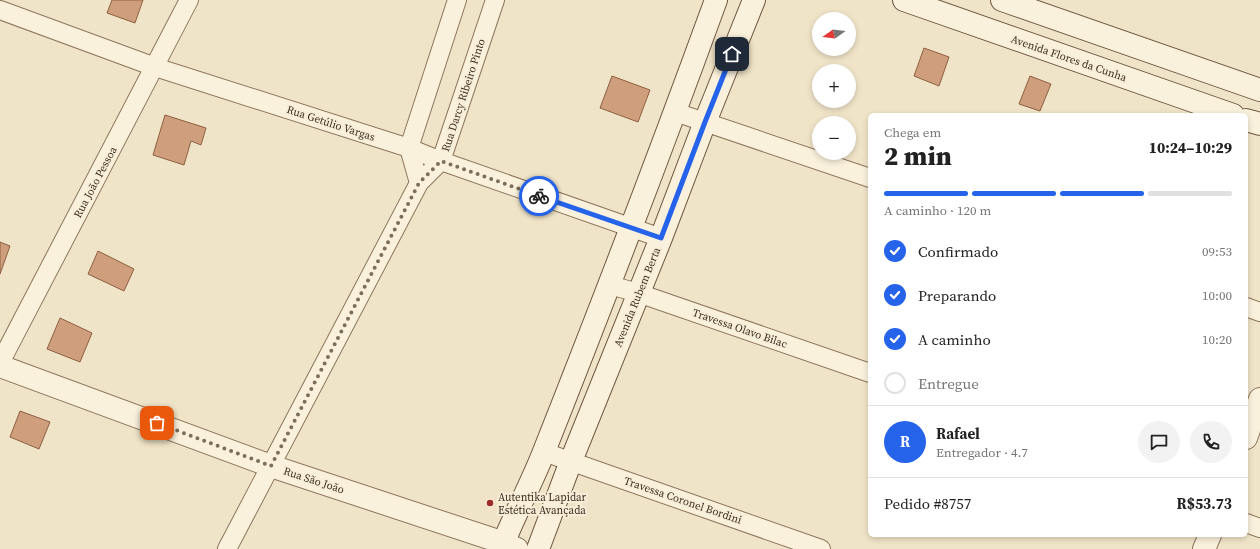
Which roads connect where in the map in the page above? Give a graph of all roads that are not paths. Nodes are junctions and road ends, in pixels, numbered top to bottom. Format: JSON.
{"nodes":[{"id":1,"x":189,"y":0,"type":"edge"},
{"id":2,"x":457,"y":0,"type":"edge"},
{"id":3,"x":494,"y":0,"type":"edge"},
{"id":4,"x":716,"y":0,"type":"edge"},
{"id":5,"x":754,"y":0,"type":"edge"},
{"id":6,"x":904,"y":0,"type":"edge"},
{"id":7,"x":1002,"y":0,"type":"edge"},
{"id":8,"x":0,"y":10,"type":"edge"},
{"id":9,"x":155,"y":67,"type":"junction"},
{"id":10,"x":1260,"y":90,"type":"edge"},
{"id":11,"x":675,"y":112,"type":"junction"},
{"id":12,"x":1227,"y":113,"type":"edge"},
{"id":13,"x":1248,"y":121,"type":"edge"},
{"id":14,"x":705,"y":122,"type":"junction"},
{"id":15,"x":1260,"y":124,"type":"edge"},
{"id":16,"x":409,"y":148,"type":"junction"},
{"id":17,"x":441,"y":161,"type":"junction"},
{"id":18,"x":868,"y":177,"type":"edge"},
{"id":19,"x":419,"y":183,"type":"junction"},
{"id":20,"x":630,"y":228,"type":"junction"},
{"id":21,"x":661,"y":238,"type":"junction"},
{"id":22,"x":610,"y":284,"type":"junction"},
{"id":23,"x":638,"y":293,"type":"junction"},
{"id":24,"x":1248,"y":308,"type":"edge"},
{"id":25,"x":1260,"y":312,"type":"edge"},
{"id":26,"x":0,"y":364,"type":"edge"},
{"id":27,"x":868,"y":372,"type":"edge"},
{"id":28,"x":1260,"y":399,"type":"edge"},
{"id":29,"x":1248,"y":432,"type":"edge"},
{"id":30,"x":544,"y":452,"type":"junction"},
{"id":31,"x":571,"y":461,"type":"junction"},
{"id":32,"x":271,"y":466,"type":"junction"},
{"id":33,"x":1248,"y":524,"type":"edge"},
{"id":34,"x":1260,"y":528,"type":"edge"},
{"id":35,"x":1209,"y":537,"type":"edge"},
{"id":36,"x":507,"y":547,"type":"edge"},
{"id":37,"x":227,"y":549,"type":"edge"},
{"id":38,"x":538,"y":549,"type":"edge"},
{"id":39,"x":821,"y":549,"type":"edge"},
{"id":40,"x":1204,"y":549,"type":"edge"}],
"edges":[{"from":1,"to":9,"type":"street","name":"Rua João Pessoa"},
{"from":2,"to":16,"type":"street"},
{"from":3,"to":17,"type":"street","name":"Rua Darcy Ribeiro Pinto"},
{"from":4,"to":11,"type":"main road"},
{"from":5,"to":14,"type":"main road","name":"Avenida Rubem Berta"},
{"from":6,"to":12,"type":"main road","name":"Avenida Flores da Cunha"},
{"from":7,"to":10,"type":"main road"},
{"from":8,"to":9,"type":"street","name":"Rua Getúlio Vargas"},
{"from":9,"to":16,"type":"street","name":"Rua Getúlio Vargas"},
{"from":9,"to":26,"type":"street","name":"Rua João Pessoa"},
{"from":11,"to":14,"type":"street"},
{"from":11,"to":20,"type":"main road"},
{"from":13,"to":15,"type":"main road"},
{"from":14,"to":18,"type":"street"},
{"from":14,"to":21,"type":"main road","name":"Avenida Rubem Berta"},
{"from":16,"to":17,"type":"street","name":"Rua Getúlio Vargas"},
{"from":16,"to":19,"type":"street"},
{"from":17,"to":19,"type":"street","name":"Rua Darcy Ribeiro Pinto"},
{"from":17,"to":20,"type":"street","name":"Rua Getúlio Vargas"},
{"from":19,"to":32,"type":"street","name":"Rua Darcy Ribeiro Pinto"},
{"from":20,"to":21,"type":"street","name":"Rua Getúlio Vargas"},
{"from":20,"to":22,"type":"main road"},
{"from":21,"to":23,"type":"main road","name":"Avenida Rubem Berta"},
{"from":22,"to":23,"type":"street","name":"Travessa Olavo Bilac"},
{"from":22,"to":30,"type":"main road"},
{"from":23,"to":27,"type":"street","name":"Travessa Olavo Bilac"},
{"from":23,"to":31,"type":"main road","name":"Avenida Rubem Berta"},
{"from":24,"to":25,"type":"street"},
{"from":26,"to":32,"type":"main road","name":"Rua São João"},
{"from":28,"to":29,"type":"main road"},
{"from":30,"to":31,"type":"street","name":"Travessa Coronel Bordini"},
{"from":30,"to":36,"type":"main road"},
{"from":31,"to":38,"type":"main road","name":"Avenida Rubem Berta"},
{"from":31,"to":39,"type":"street","name":"Travessa Coronel Bordini"},
{"from":32,"to":36,"type":"main road","name":"Rua São João"},
{"from":32,"to":37,"type":"street","name":"Rua Darcy Ribeiro Pinto"},
{"from":33,"to":34,"type":"street"},
{"from":35,"to":40,"type":"main road"}]}
